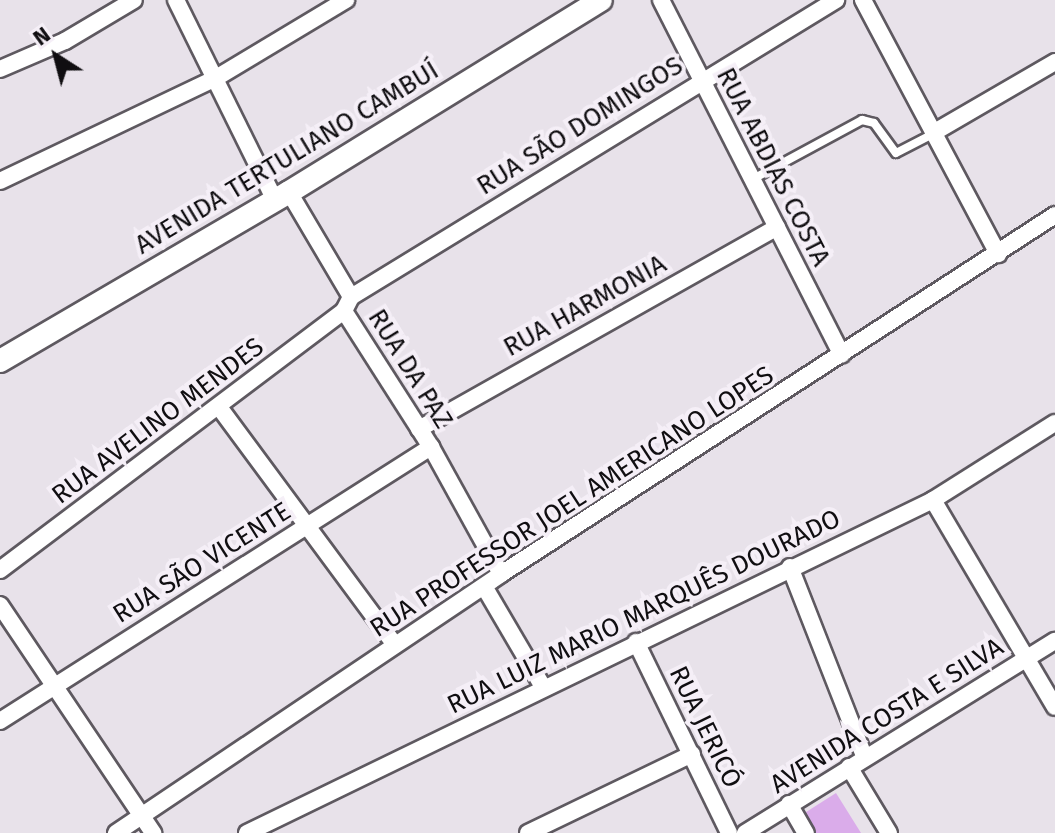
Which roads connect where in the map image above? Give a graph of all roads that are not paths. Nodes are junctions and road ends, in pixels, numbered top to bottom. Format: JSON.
{"nodes":[{"id":1,"x":134,"y":0,"type":"edge"},
{"id":2,"x":176,"y":0,"type":"edge"},
{"id":3,"x":346,"y":0,"type":"edge"},
{"id":4,"x":601,"y":0,"type":"edge"},
{"id":5,"x":661,"y":0,"type":"edge"},
{"id":6,"x":836,"y":0,"type":"edge"},
{"id":7,"x":863,"y":0,"type":"edge"},
{"id":8,"x":325,"y":6,"type":"edge"},
{"id":9,"x":1055,"y":62,"type":"edge"},
{"id":10,"x":0,"y":69,"type":"edge"},
{"id":11,"x":216,"y":78,"type":"junction"},
{"id":12,"x":701,"y":79,"type":"junction"},
{"id":13,"x":933,"y":133,"type":"junction"},
{"id":14,"x":753,"y":179,"type":"junction"},
{"id":15,"x":0,"y":181,"type":"edge"},
{"id":16,"x":282,"y":196,"type":"junction"},
{"id":17,"x":1055,"y":215,"type":"edge"},
{"id":18,"x":777,"y":227,"type":"junction"},
{"id":19,"x":998,"y":254,"type":"junction"},
{"id":20,"x":348,"y":304,"type":"junction"},
{"id":21,"x":842,"y":355,"type":"junction"},
{"id":22,"x":0,"y":361,"type":"edge"},
{"id":23,"x":219,"y":407,"type":"junction"},
{"id":24,"x":1055,"y":423,"type":"edge"},
{"id":25,"x":419,"y":429,"type":"junction"},
{"id":26,"x":431,"y":447,"type":"junction"},
{"id":27,"x":933,"y":500,"type":"junction"},
{"id":28,"x":310,"y":524,"type":"junction"},
{"id":29,"x":790,"y":567,"type":"junction"},
{"id":30,"x":0,"y":570,"type":"edge"},
{"id":31,"x":501,"y":574,"type":"junction"},
{"id":32,"x":485,"y":588,"type":"junction"},
{"id":33,"x":0,"y":605,"type":"edge"},
{"id":34,"x":1055,"y":641,"type":"edge"},
{"id":35,"x":636,"y":642,"type":"junction"},
{"id":36,"x":395,"y":645,"type":"junction"},
{"id":37,"x":1026,"y":658,"type":"junction"},
{"id":38,"x":57,"y":684,"type":"junction"},
{"id":39,"x":542,"y":685,"type":"junction"},
{"id":40,"x":1055,"y":707,"type":"edge"},
{"id":41,"x":0,"y":721,"type":"edge"},
{"id":42,"x":692,"y":754,"type":"junction"},
{"id":43,"x":865,"y":758,"type":"junction"},
{"id":44,"x":849,"y":767,"type":"junction"},
{"id":45,"x":789,"y":804,"type":"junction"},
{"id":46,"x":145,"y":815,"type":"junction"},
{"id":47,"x":116,"y":833,"type":"edge"},
{"id":48,"x":153,"y":833,"type":"edge"},
{"id":49,"x":247,"y":833,"type":"edge"},
{"id":50,"x":528,"y":833,"type":"edge"},
{"id":51,"x":729,"y":833,"type":"edge"},
{"id":52,"x":745,"y":833,"type":"edge"},
{"id":53,"x":806,"y":833,"type":"edge"},
{"id":54,"x":889,"y":833,"type":"edge"}],
"edges":[{"from":1,"to":10,"type":"street"},
{"from":2,"to":11,"type":"street","name":"RUA DA PAZ"},
{"from":3,"to":8,"type":"street"},
{"from":4,"to":16,"type":"main road","name":"AVENIDA TERTULIANO CAMBUÍ"},
{"from":5,"to":12,"type":"street","name":"RUA ABDIAS COSTA"},
{"from":6,"to":12,"type":"street","name":"RUA SÃO DOMINGOS"},
{"from":7,"to":13,"type":"street"},
{"from":8,"to":11,"type":"street"},
{"from":9,"to":13,"type":"street"},
{"from":11,"to":15,"type":"street"},
{"from":11,"to":16,"type":"street","name":"RUA DA PAZ"},
{"from":12,"to":14,"type":"street","name":"RUA ABDIAS COSTA"},
{"from":12,"to":20,"type":"street","name":"RUA SÃO DOMINGOS"},
{"from":13,"to":14,"type":"lane"},
{"from":13,"to":19,"type":"street"},
{"from":14,"to":18,"type":"street","name":"RUA ABDIAS COSTA"},
{"from":16,"to":20,"type":"street","name":"RUA DA PAZ"},
{"from":16,"to":22,"type":"main road","name":"AVENIDA TERTULIANO CAMBUÍ"},
{"from":17,"to":19,"type":"street","name":"RUA PROFESSOR JOEL AMERICANO LOPES"},
{"from":18,"to":21,"type":"street","name":"RUA ABDIAS COSTA"},
{"from":18,"to":25,"type":"street","name":"RUA HARMONIA"},
{"from":19,"to":21,"type":"street","name":"RUA PROFESSOR JOEL AMERICANO LOPES"},
{"from":20,"to":23,"type":"street","name":"RUA AVELINO MENDES"},
{"from":20,"to":25,"type":"street","name":"RUA DA PAZ"},
{"from":21,"to":31,"type":"street","name":"RUA PROFESSOR JOEL AMERICANO LOPES"},
{"from":23,"to":28,"type":"street"},
{"from":23,"to":30,"type":"street","name":"RUA AVELINO MENDES"},
{"from":24,"to":27,"type":"street","name":"RUA LUIZ MARIO MARQUÊS DOURADO"},
{"from":25,"to":26,"type":"street","name":"RUA DA PAZ"},
{"from":26,"to":28,"type":"street","name":"RUA SÃO VICENTE"},
{"from":26,"to":31,"type":"street","name":"RUA DA PAZ"},
{"from":27,"to":29,"type":"street","name":"RUA LUIZ MARIO MARQUÊS DOURADO"},
{"from":27,"to":37,"type":"street"},
{"from":28,"to":36,"type":"street"},
{"from":28,"to":38,"type":"street","name":"RUA SÃO VICENTE"},
{"from":29,"to":35,"type":"street","name":"RUA LUIZ MARIO MARQUÊS DOURADO"},
{"from":29,"to":43,"type":"street"},
{"from":31,"to":32,"type":"street","name":"RUA PROFESSOR JOEL AMERICANO LOPES"},
{"from":32,"to":36,"type":"street","name":"RUA PROFESSOR JOEL AMERICANO LOPES"},
{"from":32,"to":39,"type":"street"},
{"from":33,"to":38,"type":"street"},
{"from":34,"to":37,"type":"street","name":"AVENIDA COSTA E SILVA"},
{"from":35,"to":39,"type":"street","name":"RUA LUIZ MARIO MARQUÊS DOURADO"},
{"from":35,"to":42,"type":"street","name":"RUA JERICÓ"},
{"from":36,"to":46,"type":"street","name":"RUA PROFESSOR JOEL AMERICANO LOPES"},
{"from":37,"to":40,"type":"street"},
{"from":37,"to":43,"type":"street","name":"AVENIDA COSTA E SILVA"},
{"from":38,"to":41,"type":"street","name":"RUA SÃO VICENTE"},
{"from":38,"to":46,"type":"street"},
{"from":39,"to":49,"type":"street","name":"RUA LUIZ MARIO MARQUÊS DOURADO"},
{"from":42,"to":50,"type":"street"},
{"from":42,"to":51,"type":"street","name":"RUA JERICÓ"},
{"from":43,"to":44,"type":"street","name":"AVENIDA COSTA E SILVA"},
{"from":44,"to":45,"type":"street","name":"AVENIDA COSTA E SILVA"},
{"from":44,"to":54,"type":"street"},
{"from":45,"to":52,"type":"street","name":"AVENIDA COSTA E SILVA"},
{"from":45,"to":53,"type":"street"},
{"from":46,"to":47,"type":"street","name":"RUA PROFESSOR JOEL AMERICANO LOPES"},
{"from":46,"to":48,"type":"street"}]}
